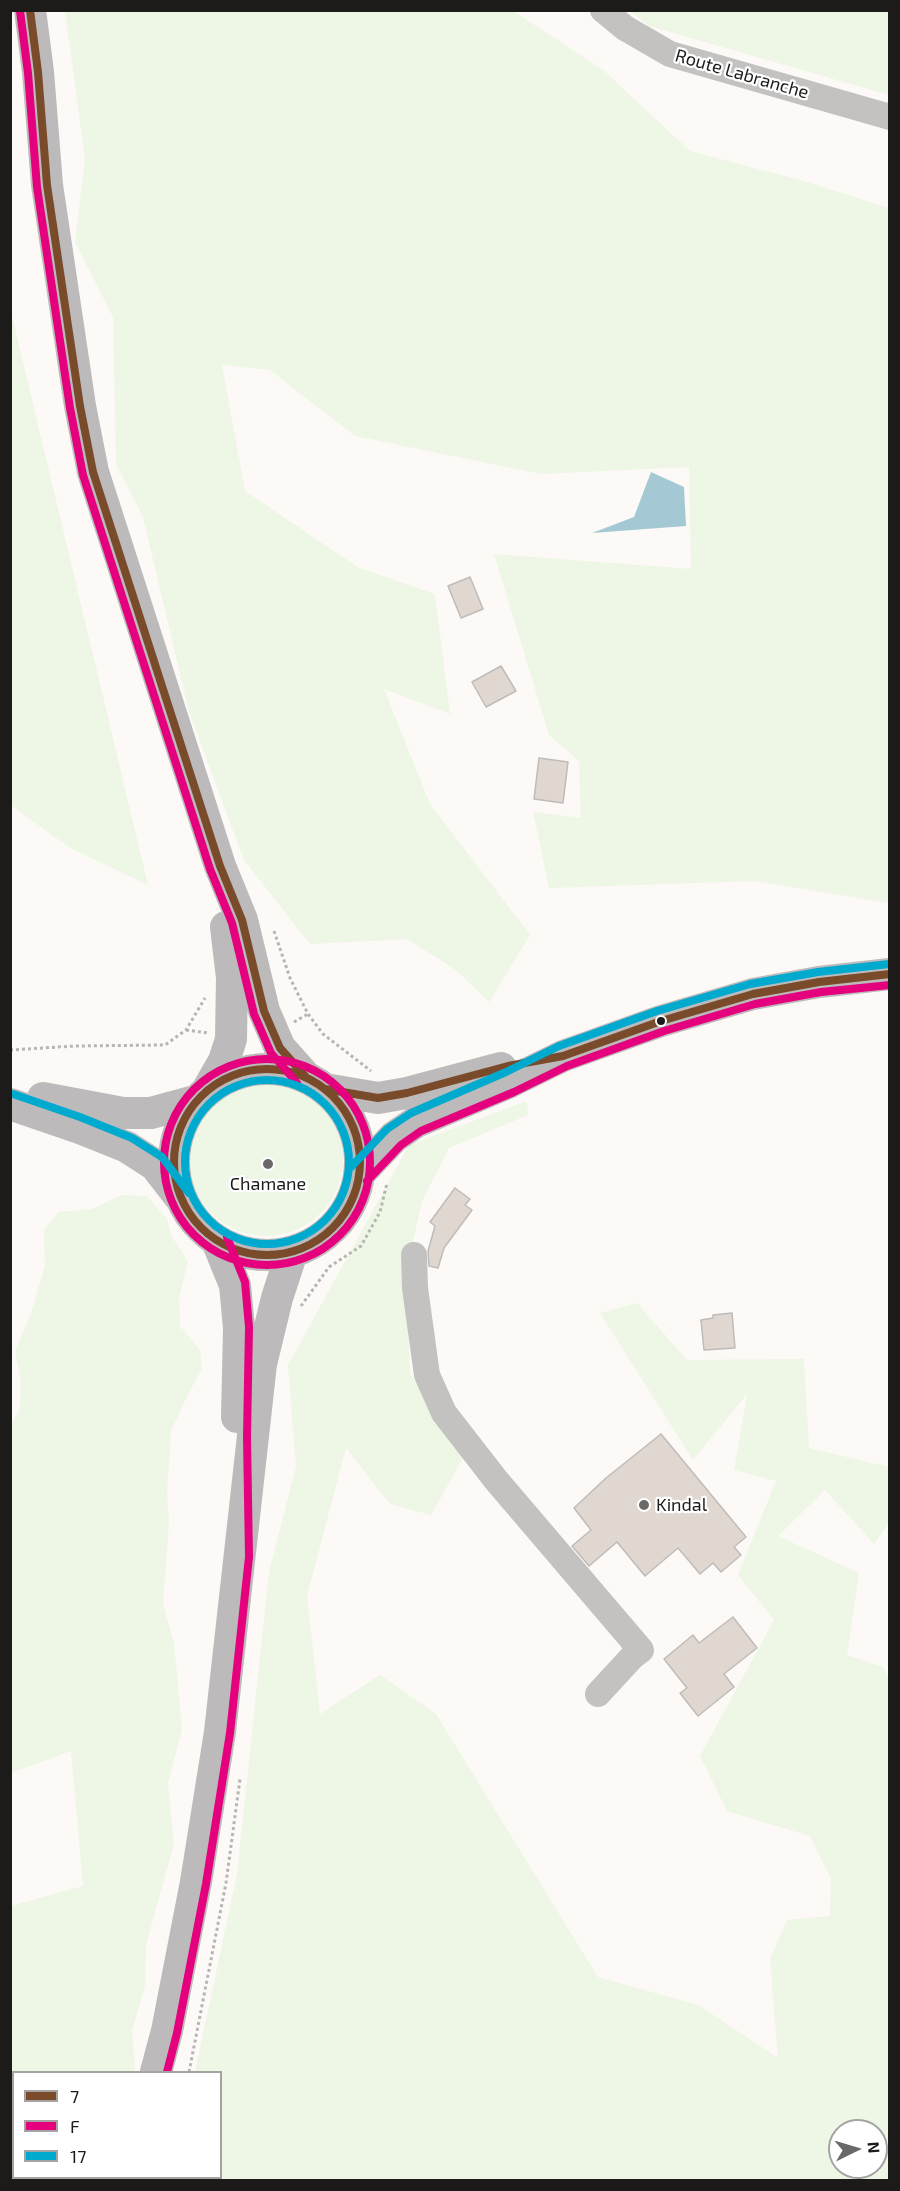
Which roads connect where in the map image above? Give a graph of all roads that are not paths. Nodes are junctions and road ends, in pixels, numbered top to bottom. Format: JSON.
{"nodes":[{"id":1,"x":30,"y":10,"type":"edge"},
{"id":2,"x":603,"y":10,"type":"edge"},
{"id":3,"x":890,"y":117,"type":"edge"},
{"id":4,"x":220,"y":866,"type":"junction"},
{"id":5,"x":890,"y":974,"type":"edge"},
{"id":6,"x":563,"y":1056,"type":"junction"},
{"id":7,"x":315,"y":1082,"type":"junction"},
{"id":8,"x":10,"y":1093,"type":"edge"},
{"id":9,"x":202,"y":1095,"type":"junction"},
{"id":10,"x":10,"y":1104,"type":"edge"},
{"id":11,"x":359,"y":1174,"type":"junction"},
{"id":12,"x":181,"y":1199,"type":"junction"},
{"id":13,"x":217,"y":1241,"type":"junction"},
{"id":14,"x":292,"y":1252,"type":"junction"},
{"id":15,"x":414,"y":1255,"type":"dead end"},
{"id":16,"x":238,"y":1556,"type":"junction"},
{"id":17,"x":598,"y":1694,"type":"dead end"},
{"id":18,"x":157,"y":2071,"type":"edge"}],
"edges":[{"from":1,"to":4,"type":"main road"},
{"from":2,"to":3,"type":"street","name":"Route Labranche"},
{"from":4,"to":7,"type":"main road"},
{"from":4,"to":9,"type":"main road"},
{"from":5,"to":6,"type":"main road"},
{"from":6,"to":7,"type":"main road"},
{"from":6,"to":11,"type":"main road"},
{"from":7,"to":9,"type":"main road"},
{"from":7,"to":11,"type":"main road"},
{"from":8,"to":9,"type":"main road"},
{"from":9,"to":12,"type":"main road"},
{"from":10,"to":12,"type":"main road"},
{"from":11,"to":14,"type":"main road"},
{"from":12,"to":13,"type":"main road"},
{"from":13,"to":14,"type":"main road"},
{"from":13,"to":16,"type":"main road"},
{"from":14,"to":16,"type":"main road"},
{"from":15,"to":17,"type":"street"},
{"from":16,"to":18,"type":"main road"}]}
